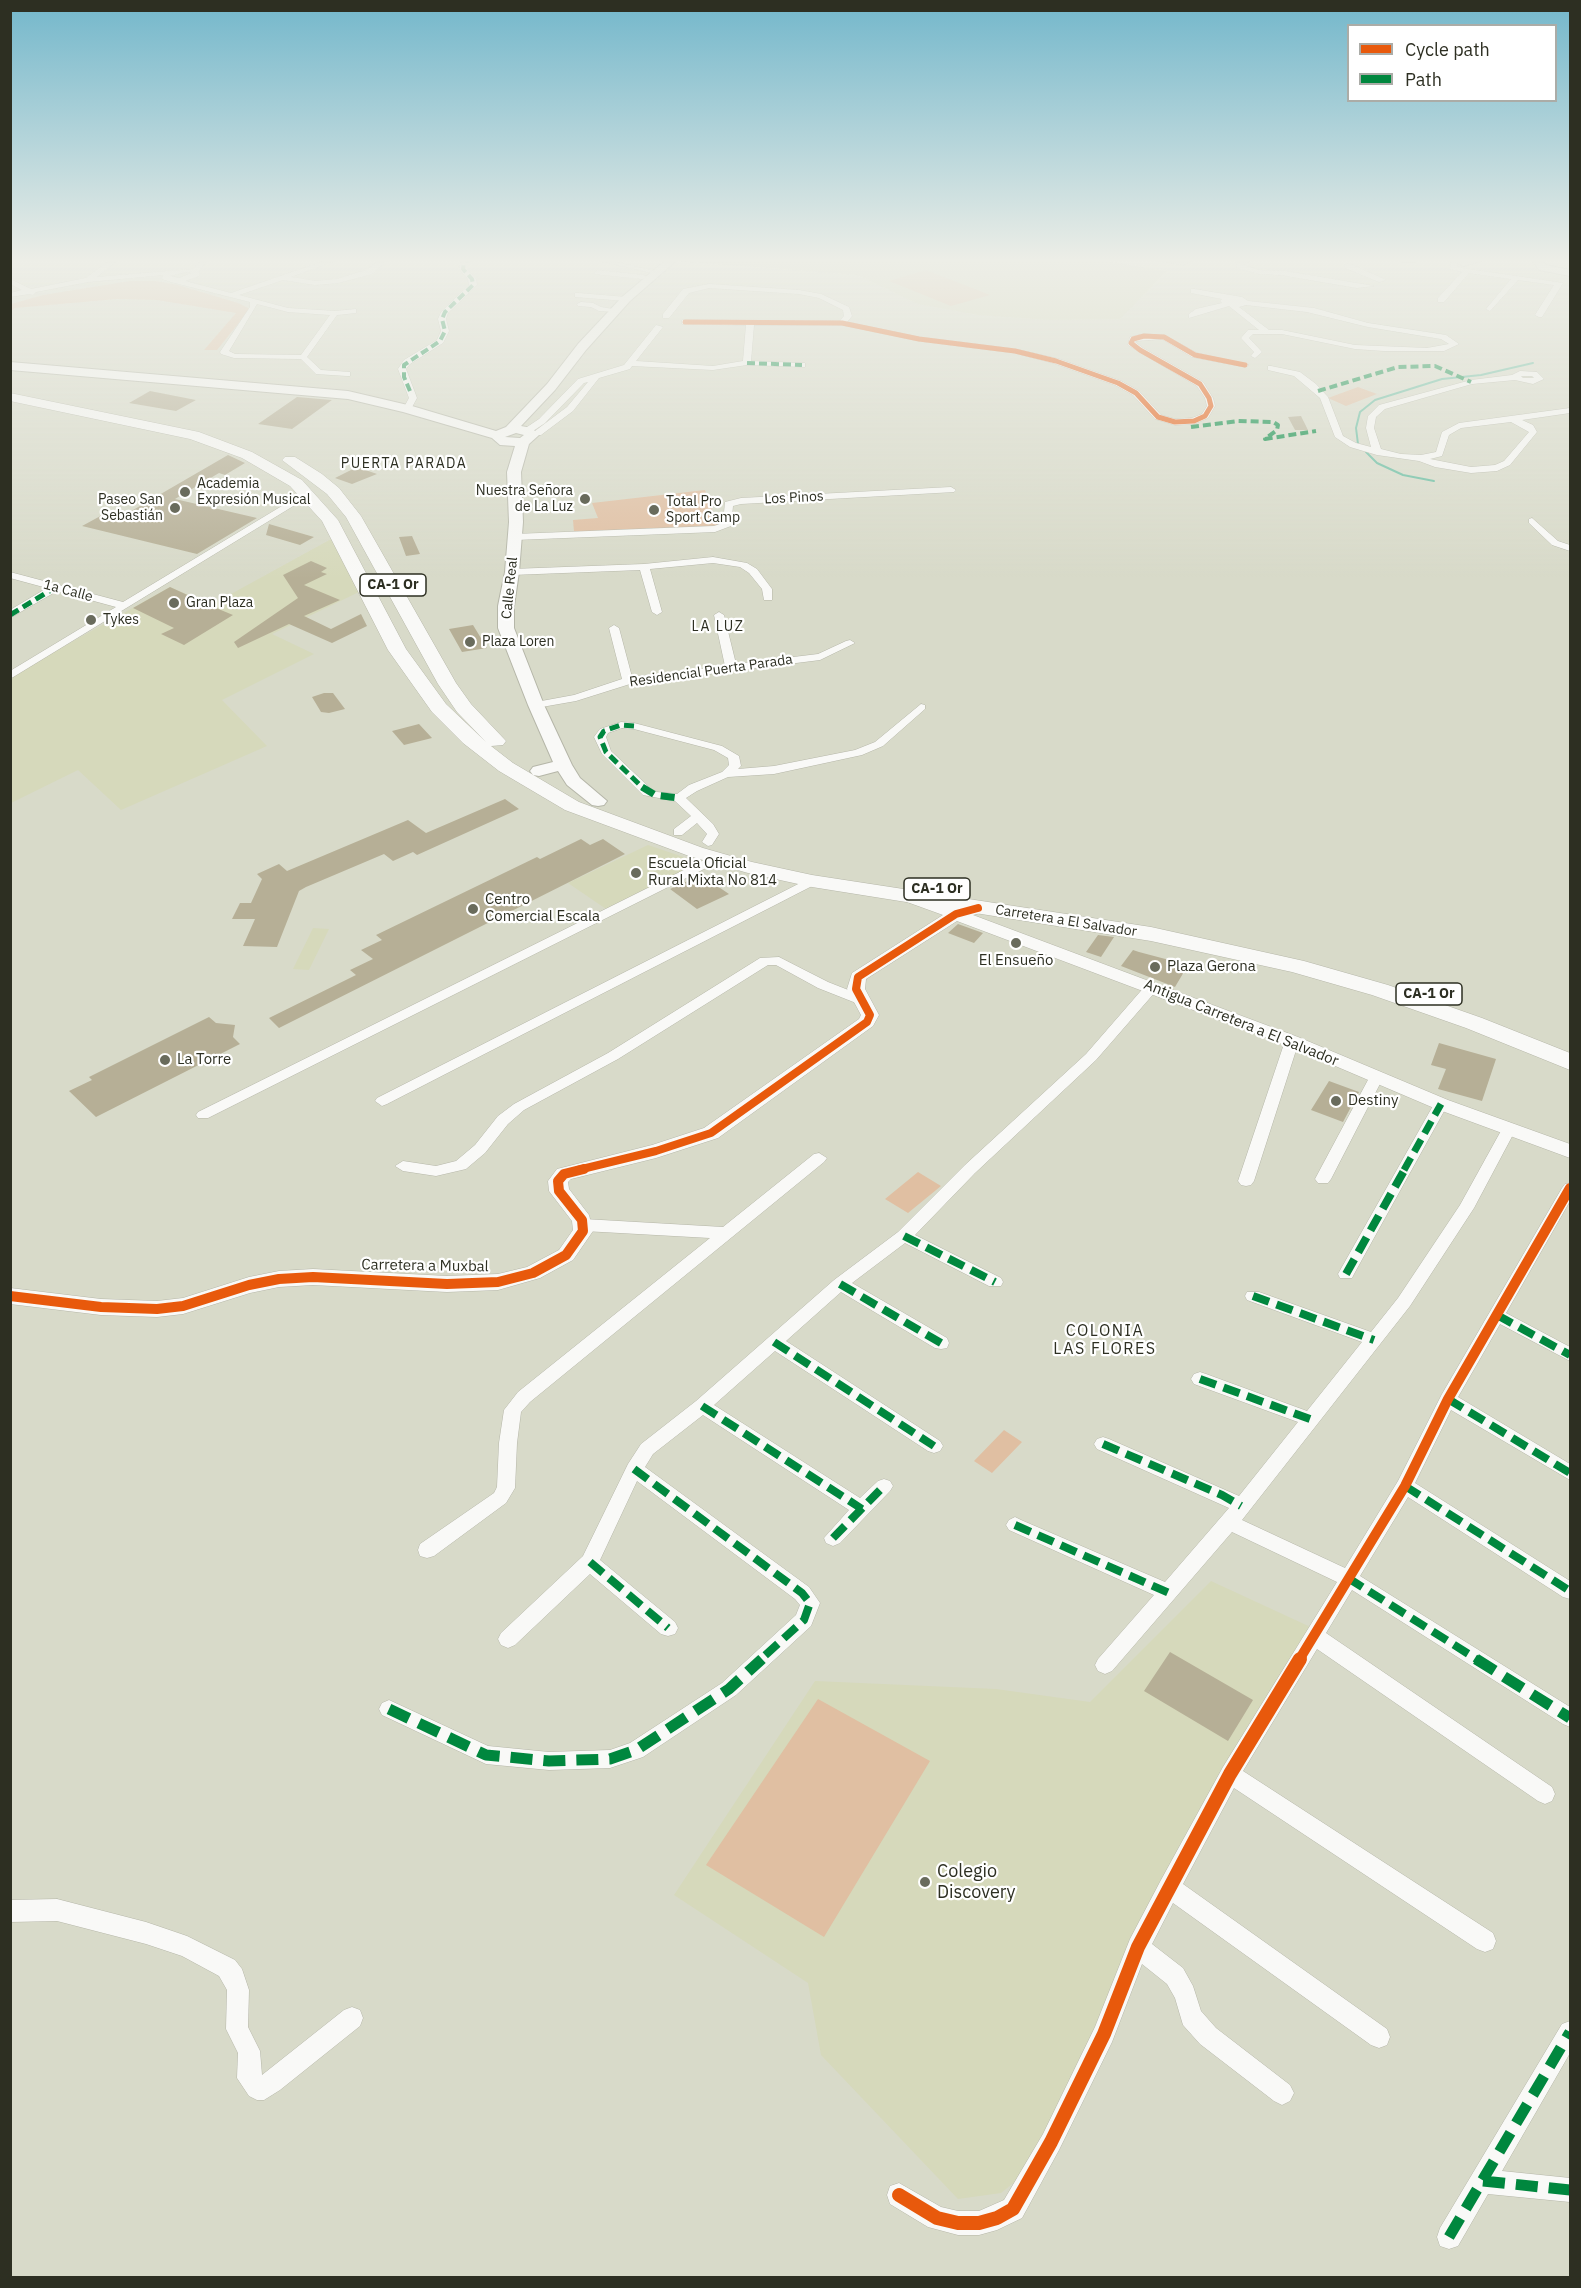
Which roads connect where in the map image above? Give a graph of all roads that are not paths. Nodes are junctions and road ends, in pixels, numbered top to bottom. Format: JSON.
{"nodes":[{"id":1,"x":18,"y":366,"type":"edge"},
{"id":2,"x":312,"y":366,"type":"edge"},
{"id":3,"x":404,"y":366,"type":"edge"},
{"id":4,"x":567,"y":366,"type":"edge"},
{"id":5,"x":628,"y":366,"type":"edge"},
{"id":6,"x":677,"y":366,"type":"edge"},
{"id":7,"x":728,"y":366,"type":"edge"},
{"id":8,"x":1069,"y":366,"type":"edge"},
{"id":9,"x":1168,"y":366,"type":"edge"},
{"id":10,"x":1277,"y":366,"type":"edge"},
{"id":11,"x":347,"y":374,"type":"dead end"},
{"id":12,"x":596,"y":377,"type":"junction"},
{"id":13,"x":1515,"y":377,"type":"dead end"},
{"id":14,"x":15,"y":395,"type":"edge"},
{"id":15,"x":402,"y":407,"type":"junction"},
{"id":16,"x":1570,"y":411,"type":"edge"},
{"id":17,"x":1512,"y":419,"type":"junction"},
{"id":18,"x":480,"y":431,"type":"junction"},
{"id":19,"x":516,"y":434,"type":"junction"},
{"id":20,"x":1377,"y":452,"type":"junction"},
{"id":21,"x":1421,"y":458,"type":"junction"},
{"id":22,"x":951,"y":490,"type":"dead end"},
{"id":23,"x":308,"y":494,"type":"junction"},
{"id":24,"x":1532,"y":521,"type":"dead end"},
{"id":25,"x":515,"y":537,"type":"junction"},
{"id":26,"x":1570,"y":548,"type":"edge"},
{"id":27,"x":644,"y":567,"type":"junction"},
{"id":28,"x":512,"y":572,"type":"junction"},
{"id":29,"x":10,"y":576,"type":"edge"},
{"id":30,"x":56,"y":588,"type":"junction"},
{"id":31,"x":768,"y":598,"type":"dead end"},
{"id":32,"x":125,"y":606,"type":"junction"},
{"id":33,"x":657,"y":612,"type":"dead end"},
{"id":34,"x":10,"y":615,"type":"edge"},
{"id":35,"x":720,"y":615,"type":"dead end"},
{"id":36,"x":614,"y":628,"type":"dead end"},
{"id":37,"x":850,"y":643,"type":"dead end"},
{"id":38,"x":731,"y":668,"type":"junction"},
{"id":39,"x":12,"y":674,"type":"edge"},
{"id":40,"x":628,"y":681,"type":"junction"},
{"id":41,"x":536,"y":705,"type":"junction"},
{"id":42,"x":921,"y":707,"type":"dead end"},
{"id":43,"x":563,"y":765,"type":"junction"},
{"id":44,"x":539,"y":771,"type":"junction"},
{"id":45,"x":726,"y":774,"type":"junction"},
{"id":46,"x":679,"y":798,"type":"junction"},
{"id":47,"x":598,"y":801,"type":"junction"},
{"id":48,"x":697,"y":817,"type":"junction"},
{"id":49,"x":678,"y":832,"type":"junction"},
{"id":50,"x":712,"y":850,"type":"junction"},
{"id":51,"x":812,"y":881,"type":"junction"},
{"id":52,"x":967,"y":911,"type":"junction"},
{"id":53,"x":1147,"y":994,"type":"junction"},
{"id":54,"x":861,"y":1000,"type":"junction"},
{"id":55,"x":1292,"y":1041,"type":"junction"},
{"id":56,"x":1566,"y":1057,"type":"edge"},
{"id":57,"x":1376,"y":1078,"type":"junction"},
{"id":58,"x":382,"y":1101,"type":"dead end"},
{"id":59,"x":1441,"y":1104,"type":"junction"},
{"id":60,"x":203,"y":1115,"type":"dead end"},
{"id":61,"x":1509,"y":1129,"type":"junction"},
{"id":62,"x":1570,"y":1151,"type":"edge"},
{"id":63,"x":819,"y":1158,"type":"dead end"},
{"id":64,"x":403,"y":1166,"type":"dead end"},
{"id":65,"x":1323,"y":1179,"type":"dead end"},
{"id":66,"x":1246,"y":1180,"type":"dead end"},
{"id":67,"x":1570,"y":1188,"type":"edge"},
{"id":68,"x":584,"y":1225,"type":"junction"},
{"id":69,"x":724,"y":1233,"type":"junction"},
{"id":70,"x":904,"y":1236,"type":"junction"},
{"id":71,"x":1346,"y":1274,"type":"dead end"},
{"id":72,"x":995,"y":1282,"type":"dead end"},
{"id":73,"x":840,"y":1284,"type":"junction"},
{"id":74,"x":10,"y":1296,"type":"edge"},
{"id":75,"x":1253,"y":1296,"type":"dead end"},
{"id":76,"x":1497,"y":1315,"type":"junction"},
{"id":77,"x":1374,"y":1340,"type":"junction"},
{"id":78,"x":774,"y":1342,"type":"junction"},
{"id":79,"x":941,"y":1343,"type":"dead end"},
{"id":80,"x":1570,"y":1355,"type":"edge"},
{"id":81,"x":1200,"y":1379,"type":"dead end"},
{"id":82,"x":1448,"y":1399,"type":"junction"},
{"id":83,"x":702,"y":1406,"type":"junction"},
{"id":84,"x":1310,"y":1419,"type":"junction"},
{"id":85,"x":1103,"y":1444,"type":"dead end"},
{"id":86,"x":934,"y":1446,"type":"dead end"},
{"id":87,"x":634,"y":1469,"type":"junction"},
{"id":88,"x":1570,"y":1473,"type":"edge"},
{"id":89,"x":884,"y":1486,"type":"dead end"},
{"id":90,"x":1405,"y":1486,"type":"junction"},
{"id":91,"x":1241,"y":1506,"type":"junction"},
{"id":92,"x":862,"y":1509,"type":"junction"},
{"id":93,"x":1229,"y":1522,"type":"junction"},
{"id":94,"x":1015,"y":1525,"type":"dead end"},
{"id":95,"x":833,"y":1538,"type":"dead end"},
{"id":96,"x":427,"y":1550,"type":"dead end"},
{"id":97,"x":590,"y":1562,"type":"junction"},
{"id":98,"x":1348,"y":1578,"type":"junction"},
{"id":99,"x":1570,"y":1591,"type":"edge"},
{"id":100,"x":1169,"y":1593,"type":"junction"},
{"id":101,"x":668,"y":1629,"type":"dead end"},
{"id":102,"x":1314,"y":1636,"type":"junction"},
{"id":103,"x":508,"y":1639,"type":"dead end"},
{"id":104,"x":1105,"y":1665,"type":"dead end"},
{"id":105,"x":389,"y":1709,"type":"dead end"},
{"id":106,"x":1570,"y":1718,"type":"edge"},
{"id":107,"x":1230,"y":1774,"type":"junction"},
{"id":108,"x":1545,"y":1794,"type":"dead end"},
{"id":109,"x":1170,"y":1887,"type":"junction"},
{"id":110,"x":10,"y":1911,"type":"edge"},
{"id":111,"x":1485,"y":1941,"type":"dead end"},
{"id":112,"x":1138,"y":1947,"type":"junction"},
{"id":113,"x":352,"y":2018,"type":"dead end"},
{"id":114,"x":1570,"y":2032,"type":"edge"},
{"id":115,"x":1379,"y":2037,"type":"dead end"},
{"id":116,"x":1282,"y":2093,"type":"dead end"},
{"id":117,"x":1483,"y":2181,"type":"junction"},
{"id":118,"x":1570,"y":2190,"type":"edge"},
{"id":119,"x":899,"y":2195,"type":"dead end"},
{"id":120,"x":1449,"y":2237,"type":"dead end"}],
"edges":[{"from":1,"to":15,"type":"main road"},
{"from":2,"to":11,"type":"street"},
{"from":3,"to":15,"type":"street"},
{"from":4,"to":19,"type":"main road"},
{"from":5,"to":12,"type":"street"},
{"from":6,"to":7,"type":"street"},
{"from":8,"to":9,"type":"street"},
{"from":10,"to":20,"type":"street"},
{"from":12,"to":19,"type":"street"},
{"from":12,"to":19,"type":"street"},
{"from":13,"to":20,"type":"street"},
{"from":14,"to":23,"type":"highway","name":"Carretera a El Salvador","number":"CA-1 Or"},
{"from":14,"to":44,"type":"highway","name":"Carretera a El Salvador","number":"CA-1 Or"},
{"from":15,"to":18,"type":"main road"},
{"from":16,"to":17,"type":"street"},
{"from":17,"to":21,"type":"street"},
{"from":17,"to":21,"type":"street"},
{"from":18,"to":19,"type":"main road"},
{"from":18,"to":19,"type":"main road"},
{"from":19,"to":25,"type":"main road","name":"Calle Real"},
{"from":20,"to":21,"type":"street"},
{"from":22,"to":25,"type":"street","name":"Los Pinos"},
{"from":23,"to":32,"type":"street"},
{"from":23,"to":50,"type":"highway","name":"Carretera a El Salvador","number":"CA-1 Or"},
{"from":24,"to":26,"type":"street"},
{"from":25,"to":28,"type":"main road","name":"Calle Real"},
{"from":27,"to":28,"type":"street"},
{"from":27,"to":31,"type":"street"},
{"from":27,"to":33,"type":"street"},
{"from":28,"to":41,"type":"main road","name":"Calle Real"},
{"from":29,"to":30,"type":"street","name":"1a Calle"},
{"from":30,"to":32,"type":"street","name":"1a Calle"},
{"from":30,"to":34,"type":"street"},
{"from":32,"to":39,"type":"street"},
{"from":35,"to":38,"type":"street"},
{"from":36,"to":40,"type":"street"},
{"from":37,"to":38,"type":"street","name":"Residencial Puerta Parada"},
{"from":38,"to":40,"type":"street","name":"Residencial Puerta Parada"},
{"from":40,"to":41,"type":"street","name":"Residencial Puerta Parada"},
{"from":41,"to":43,"type":"main road","name":"Calle Real"},
{"from":42,"to":45,"type":"street"},
{"from":43,"to":44,"type":"main road"},
{"from":43,"to":47,"type":"main road","name":"Calle Real"},
{"from":44,"to":47,"type":"highway","name":"Carretera a El Salvador","number":"CA-1 Or"},
{"from":45,"to":46,"type":"street"},
{"from":45,"to":46,"type":"street"},
{"from":46,"to":48,"type":"street"},
{"from":47,"to":49,"type":"highway","name":"Carretera a El Salvador","number":"CA-1 Or"},
{"from":48,"to":49,"type":"street"},
{"from":48,"to":50,"type":"street"},
{"from":49,"to":50,"type":"highway","name":"Carretera a El Salvador","number":"CA-1 Or"},
{"from":50,"to":51,"type":"highway","name":"Carretera a El Salvador","number":"CA-1 Or"},
{"from":50,"to":56,"type":"highway","name":"Carretera a El Salvador","number":"CA-1 Or"},
{"from":50,"to":60,"type":"street"},
{"from":51,"to":52,"type":"highway","name":"Carretera a El Salvador","number":"CA-1 Or"},
{"from":51,"to":58,"type":"street"},
{"from":52,"to":53,"type":"street","name":"Antigua Carretera a El Salvador"},
{"from":52,"to":54,"type":"street"},
{"from":52,"to":56,"type":"highway","name":"Carretera a El Salvador","number":"CA-1 Or"},
{"from":53,"to":55,"type":"street","name":"Antigua Carretera a El Salvador"},
{"from":53,"to":70,"type":"street"},
{"from":54,"to":64,"type":"street"},
{"from":54,"to":68,"type":"street"},
{"from":55,"to":57,"type":"street","name":"Antigua Carretera a El Salvador"},
{"from":55,"to":66,"type":"street"},
{"from":57,"to":59,"type":"street","name":"Antigua Carretera a El Salvador"},
{"from":57,"to":65,"type":"street"},
{"from":59,"to":61,"type":"street","name":"Antigua Carretera a El Salvador"},
{"from":59,"to":71,"type":"street"},
{"from":61,"to":62,"type":"street","name":"Antigua Carretera a El Salvador"},
{"from":61,"to":77,"type":"street"},
{"from":63,"to":69,"type":"street"},
{"from":67,"to":76,"type":"street"},
{"from":68,"to":69,"type":"street"},
{"from":68,"to":74,"type":"street","name":"Carretera a Muxbal"},
{"from":69,"to":96,"type":"street"},
{"from":70,"to":72,"type":"street"},
{"from":70,"to":73,"type":"street"},
{"from":73,"to":78,"type":"street"},
{"from":73,"to":79,"type":"street"},
{"from":75,"to":77,"type":"street"},
{"from":76,"to":80,"type":"street"},
{"from":76,"to":82,"type":"street"},
{"from":77,"to":84,"type":"street"},
{"from":78,"to":83,"type":"street"},
{"from":78,"to":86,"type":"street"},
{"from":81,"to":84,"type":"street"},
{"from":82,"to":88,"type":"street"},
{"from":82,"to":90,"type":"street"},
{"from":83,"to":87,"type":"street"},
{"from":83,"to":92,"type":"street"},
{"from":84,"to":91,"type":"street"},
{"from":85,"to":91,"type":"street"},
{"from":87,"to":97,"type":"street"},
{"from":87,"to":105,"type":"street"},
{"from":89,"to":92,"type":"street"},
{"from":90,"to":98,"type":"street"},
{"from":90,"to":99,"type":"street"},
{"from":91,"to":93,"type":"street"},
{"from":92,"to":95,"type":"street"},
{"from":93,"to":98,"type":"street"},
{"from":93,"to":100,"type":"street"},
{"from":94,"to":100,"type":"street"},
{"from":97,"to":101,"type":"street"},
{"from":97,"to":103,"type":"street"},
{"from":98,"to":102,"type":"street"},
{"from":98,"to":106,"type":"street"},
{"from":100,"to":104,"type":"street"},
{"from":102,"to":107,"type":"street"},
{"from":102,"to":108,"type":"street"},
{"from":107,"to":109,"type":"street"},
{"from":107,"to":111,"type":"street"},
{"from":109,"to":112,"type":"street"},
{"from":109,"to":115,"type":"street"},
{"from":110,"to":113,"type":"street"},
{"from":112,"to":116,"type":"street"},
{"from":112,"to":119,"type":"street"},
{"from":114,"to":117,"type":"street"},
{"from":117,"to":118,"type":"street"},
{"from":117,"to":120,"type":"street"}]}
